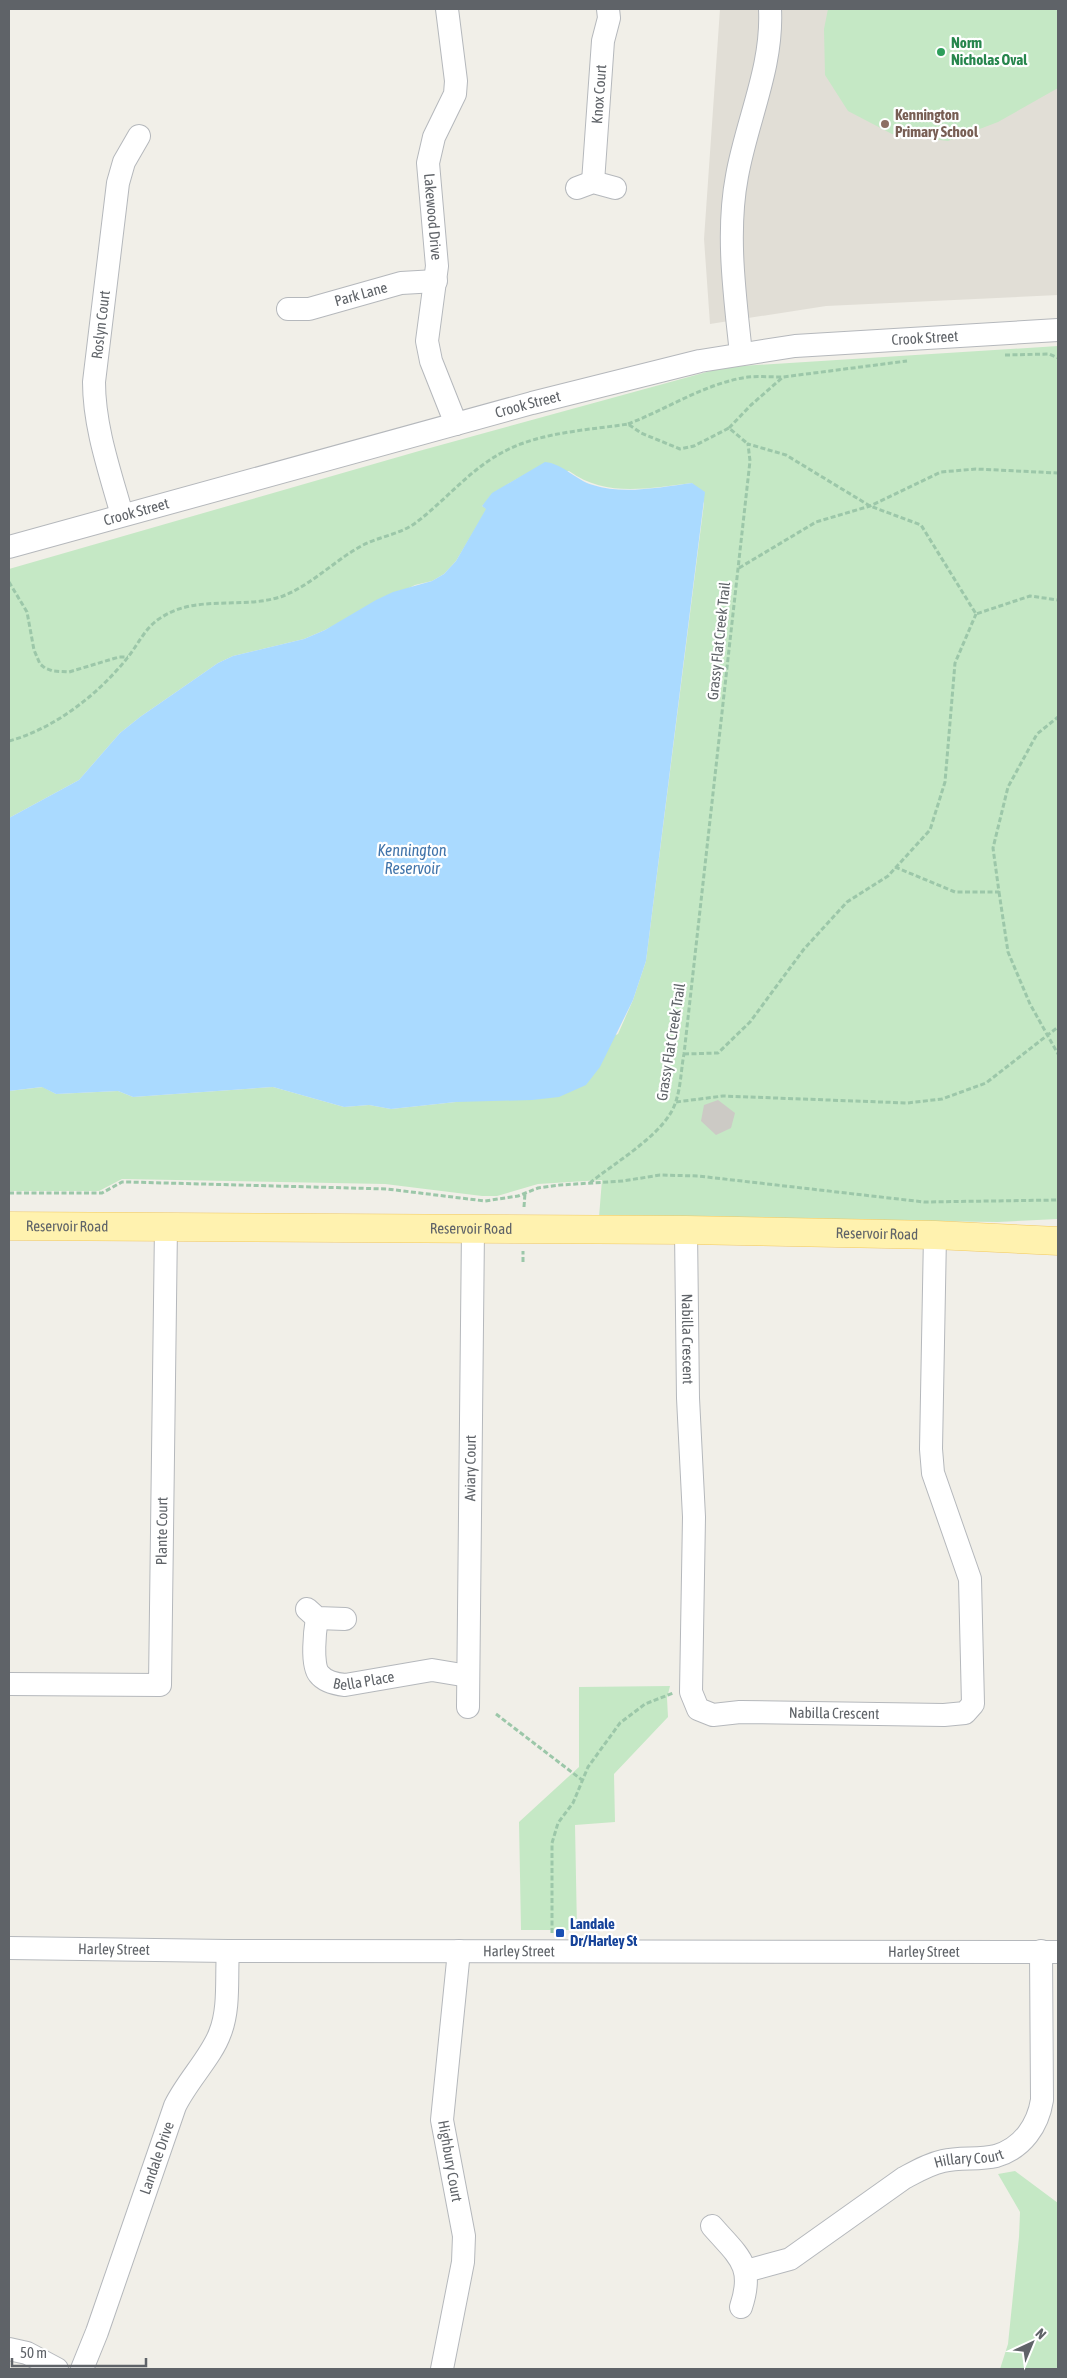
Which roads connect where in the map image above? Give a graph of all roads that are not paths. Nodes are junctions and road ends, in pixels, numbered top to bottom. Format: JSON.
{"nodes":[{"id":1,"x":447,"y":9,"type":"edge"},
{"id":2,"x":609,"y":9,"type":"edge"},
{"id":3,"x":770,"y":9,"type":"edge"},
{"id":4,"x":140,"y":136,"type":"dead end"},
{"id":5,"x":615,"y":188,"type":"dead end"},
{"id":6,"x":436,"y":281,"type":"junction"},
{"id":7,"x":283,"y":309,"type":"dead end"},
{"id":8,"x":1058,"y":330,"type":"edge"},
{"id":9,"x":741,"y":354,"type":"junction"},
{"id":10,"x":456,"y":424,"type":"junction"},
{"id":11,"x":122,"y":516,"type":"junction"},
{"id":12,"x":9,"y":547,"type":"edge"},
{"id":13,"x":9,"y":1226,"type":"edge"},
{"id":14,"x":166,"y":1226,"type":"junction"},
{"id":15,"x":1058,"y":1226,"type":"edge"},
{"id":16,"x":473,"y":1229,"type":"junction"},
{"id":17,"x":686,"y":1230,"type":"junction"},
{"id":18,"x":935,"y":1235,"type":"junction"},
{"id":19,"x":1058,"y":1241,"type":"edge"},
{"id":20,"x":345,"y":1619,"type":"dead end"},
{"id":21,"x":468,"y":1676,"type":"junction"},
{"id":22,"x":9,"y":1684,"type":"edge"},
{"id":23,"x":468,"y":1707,"type":"dead end"},
{"id":24,"x":9,"y":1948,"type":"edge"},
{"id":25,"x":228,"y":1951,"type":"junction"},
{"id":26,"x":459,"y":1951,"type":"junction"},
{"id":27,"x":1050,"y":1951,"type":"edge"},
{"id":28,"x":712,"y":2226,"type":"dead end"},
{"id":29,"x":746,"y":2271,"type":"junction"},
{"id":30,"x":741,"y":2307,"type":"dead end"},
{"id":31,"x":9,"y":2349,"type":"edge"},
{"id":32,"x":57,"y":2369,"type":"edge"},
{"id":33,"x":82,"y":2369,"type":"edge"},
{"id":34,"x":442,"y":2369,"type":"edge"}],
"edges":[{"from":1,"to":6,"type":"street","name":"Lakewood Drive"},
{"from":2,"to":5,"type":"street","name":"Knox Court"},
{"from":3,"to":9,"type":"street"},
{"from":4,"to":11,"type":"street","name":"Roslyn Court"},
{"from":6,"to":7,"type":"street","name":"Park Lane"},
{"from":6,"to":10,"type":"street","name":"Lakewood Drive"},
{"from":8,"to":9,"type":"street","name":"Crook Street"},
{"from":9,"to":10,"type":"street","name":"Crook Street"},
{"from":10,"to":11,"type":"street","name":"Crook Street"},
{"from":11,"to":12,"type":"street","name":"Crook Street"},
{"from":13,"to":14,"type":"main road","name":"Reservoir Road"},
{"from":14,"to":16,"type":"main road","name":"Reservoir Road"},
{"from":14,"to":22,"type":"street","name":"Plante Court"},
{"from":15,"to":18,"type":"main road","name":"Reservoir Road"},
{"from":16,"to":17,"type":"main road","name":"Reservoir Road"},
{"from":16,"to":21,"type":"street","name":"Aviary Court"},
{"from":17,"to":18,"type":"main road","name":"Reservoir Road"},
{"from":17,"to":18,"type":"street","name":"Nabilla Crescent"},
{"from":18,"to":19,"type":"main road","name":"Reservoir Road"},
{"from":20,"to":21,"type":"street","name":"Bella Place"},
{"from":21,"to":23,"type":"street","name":"Aviary Court"},
{"from":24,"to":25,"type":"street","name":"Harley Street"},
{"from":25,"to":26,"type":"street","name":"Harley Street"},
{"from":25,"to":33,"type":"street","name":"Landale Drive"},
{"from":26,"to":27,"type":"street","name":"Harley Street"},
{"from":26,"to":34,"type":"street","name":"Highbury Court"},
{"from":27,"to":29,"type":"street","name":"Hillary Court"},
{"from":28,"to":29,"type":"street"},
{"from":29,"to":30,"type":"street"},
{"from":31,"to":32,"type":"street"}]}
